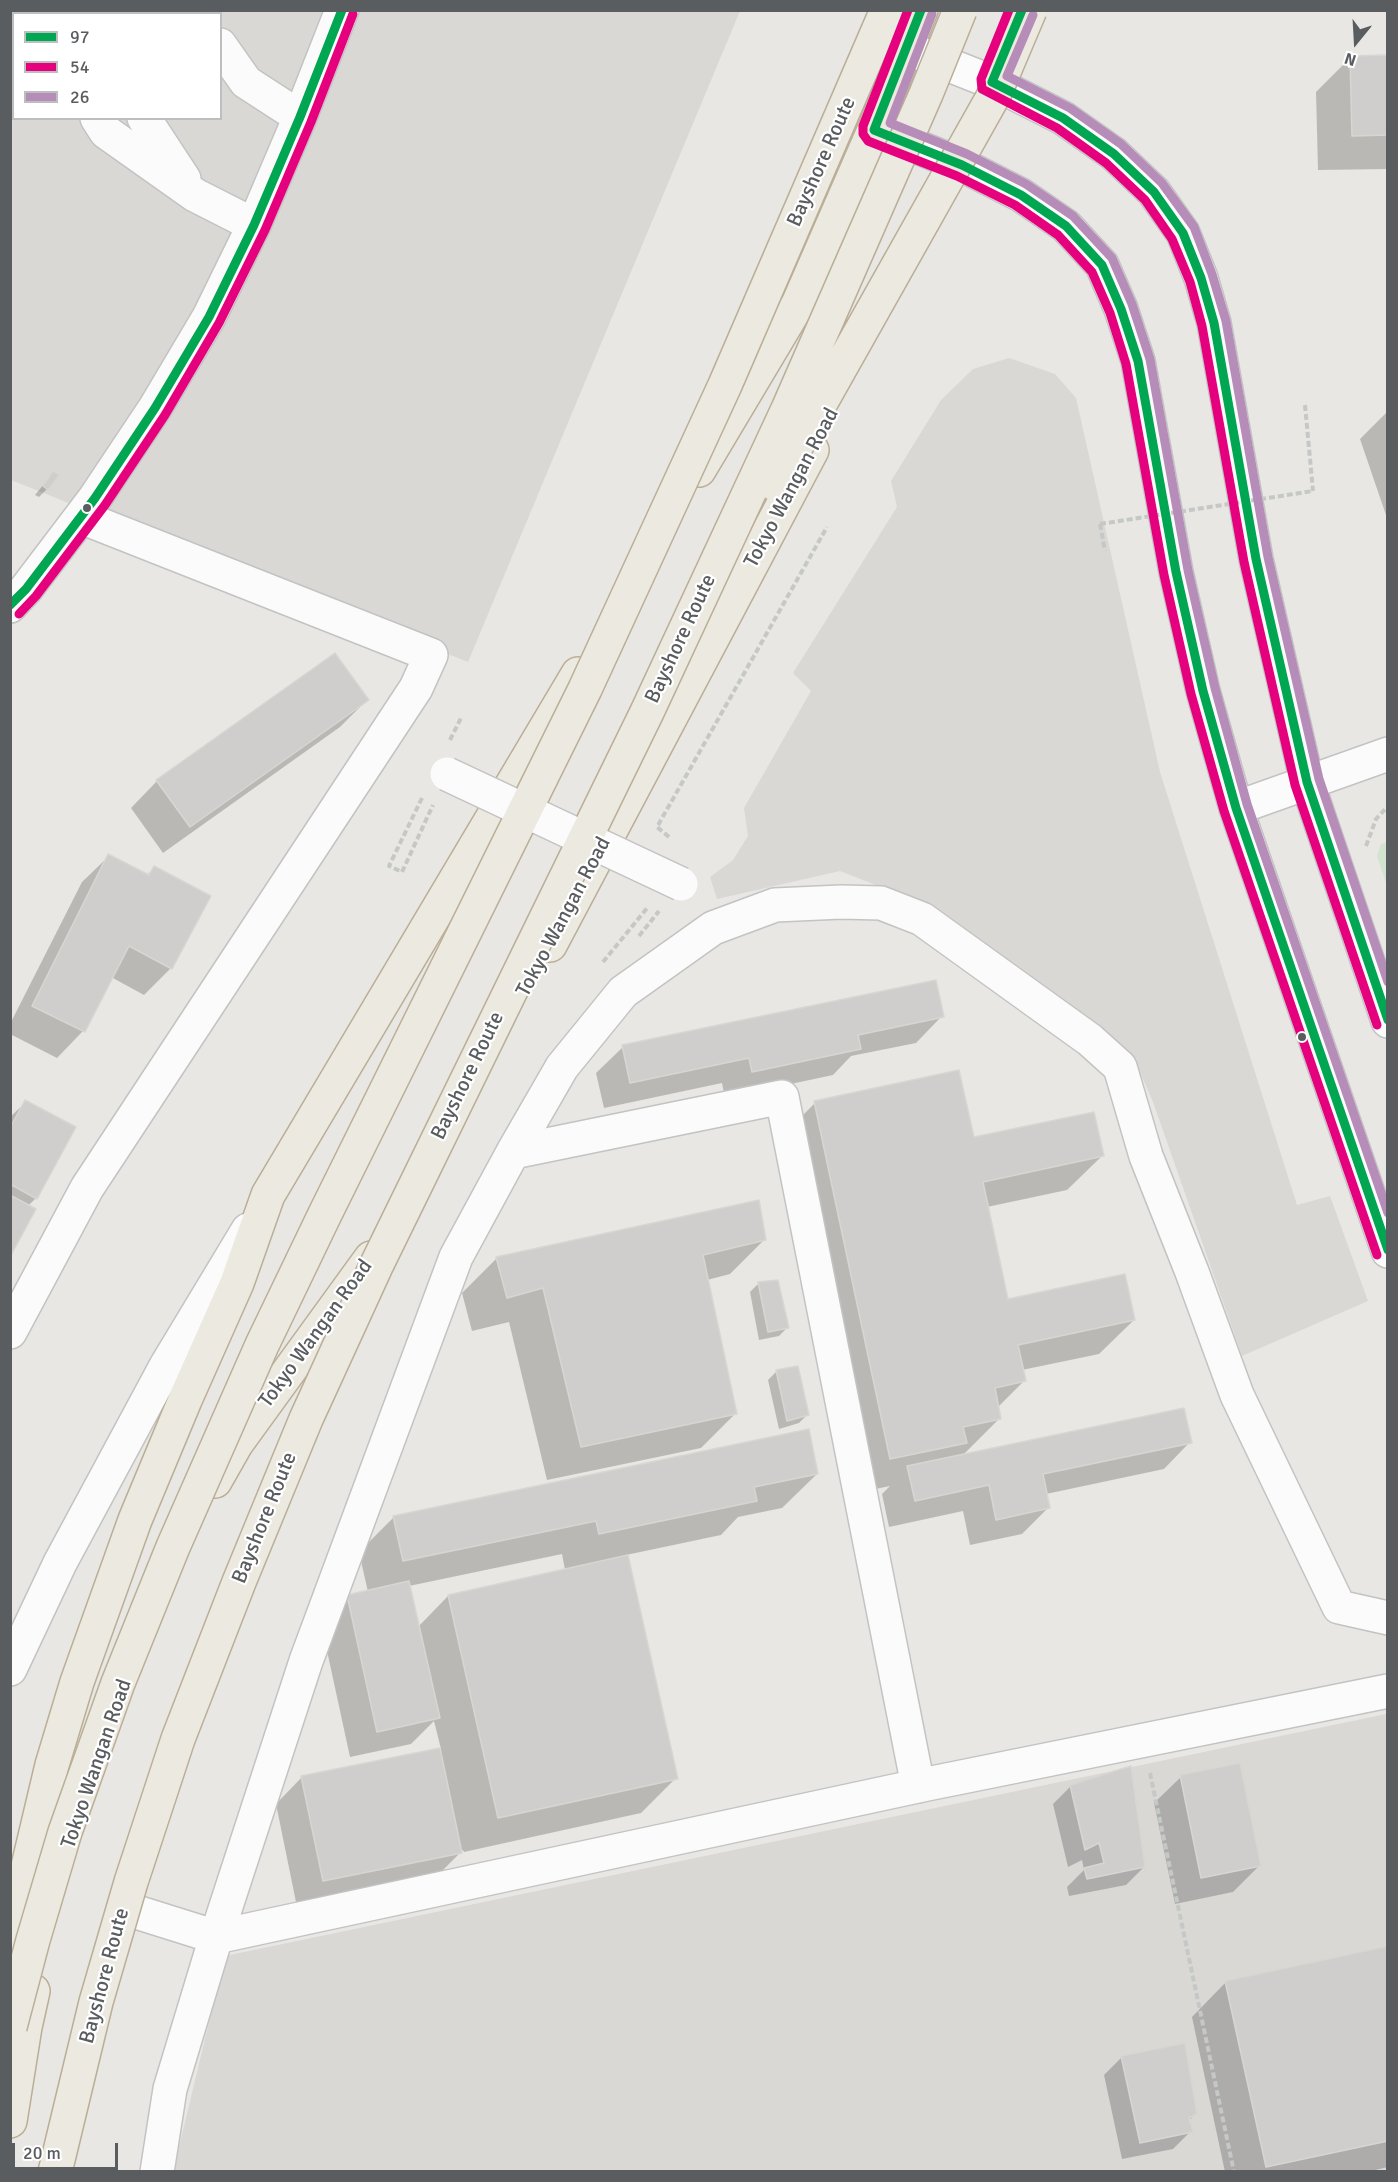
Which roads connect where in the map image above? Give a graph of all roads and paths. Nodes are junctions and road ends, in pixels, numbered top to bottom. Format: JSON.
{"nodes":[{"id":1,"x":342,"y":10,"type":"edge"},
{"id":2,"x":887,"y":10,"type":"edge"},
{"id":3,"x":921,"y":10,"type":"edge"},
{"id":4,"x":960,"y":10,"type":"edge"},
{"id":5,"x":1022,"y":10,"type":"edge"},
{"id":6,"x":1030,"y":10,"type":"edge"},
{"id":7,"x":222,"y":48,"type":"edge"},
{"id":8,"x":906,"y":48,"type":"junction"},
{"id":9,"x":992,"y":82,"type":"junction"},
{"id":10,"x":300,"y":117,"type":"junction"},
{"id":11,"x":97,"y":120,"type":"edge"},
{"id":12,"x":145,"y":120,"type":"edge"},
{"id":13,"x":874,"y":130,"type":"junction"},
{"id":14,"x":962,"y":165,"type":"junction"},
{"id":15,"x":195,"y":195,"type":"junction"},
{"id":16,"x":254,"y":225,"type":"junction"},
{"id":17,"x":1305,"y":405,"type":"dead end"},
{"id":18,"x":81,"y":517,"type":"junction"},
{"id":19,"x":827,"y":527,"type":"dead end"},
{"id":20,"x":1105,"y":551,"type":"dead end"},
{"id":21,"x":10,"y":606,"type":"edge"},
{"id":22,"x":647,"y":712,"type":"junction"},
{"id":23,"x":462,"y":716,"type":"dead end"},
{"id":24,"x":1388,"y":754,"type":"edge"},
{"id":25,"x":440,"y":771,"type":"junction"},
{"id":26,"x":1307,"y":782,"type":"junction"},
{"id":27,"x":1236,"y":808,"type":"junction"},
{"id":28,"x":674,"y":841,"type":"dead end"},
{"id":29,"x":667,"y":892,"type":"junction"},
{"id":30,"x":632,"y":944,"type":"dead end"},
{"id":31,"x":602,"y":962,"type":"dead end"},
{"id":32,"x":1388,"y":1021,"type":"edge"},
{"id":33,"x":513,"y":1152,"type":"junction"},
{"id":34,"x":419,"y":1193,"type":"junction"},
{"id":35,"x":268,"y":1196,"type":"junction"},
{"id":36,"x":1388,"y":1251,"type":"edge"},
{"id":37,"x":10,"y":1332,"type":"edge"},
{"id":38,"x":1388,"y":1618,"type":"edge"},
{"id":39,"x":10,"y":1669,"type":"edge"},
{"id":40,"x":1388,"y":1691,"type":"edge"},
{"id":41,"x":1144,"y":1740,"type":"junction"},
{"id":42,"x":918,"y":1786,"type":"junction"},
{"id":43,"x":130,"y":1910,"type":"junction"},
{"id":44,"x":216,"y":1937,"type":"junction"},
{"id":45,"x":10,"y":1942,"type":"edge"},
{"id":46,"x":10,"y":2027,"type":"edge"},
{"id":47,"x":10,"y":2121,"type":"edge"},
{"id":48,"x":55,"y":2172,"type":"edge"},
{"id":49,"x":69,"y":2172,"type":"edge"},
{"id":50,"x":157,"y":2172,"type":"edge"},
{"id":51,"x":1234,"y":2172,"type":"edge"}],
"edges":[{"from":1,"to":10,"type":"street"},
{"from":2,"to":46,"type":"highway","name":"Bayshore Route","bridge":true},
{"from":3,"to":8,"type":"highway","name":"Tokyo Wangan Road"},
{"from":4,"to":22,"type":"highway","name":"Bayshore Route","bridge":true},
{"from":5,"to":9,"type":"highway","name":"Tokyo Wangan Road"},
{"from":6,"to":22,"type":"highway","bridge":true},
{"from":7,"to":10,"type":"street"},
{"from":8,"to":9,"type":"street"},
{"from":8,"to":13,"type":"highway","name":"Tokyo Wangan Road"},
{"from":9,"to":14,"type":"highway","name":"Tokyo Wangan Road"},
{"from":9,"to":26,"type":"street"},
{"from":10,"to":16,"type":"street"},
{"from":11,"to":15,"type":"street"},
{"from":12,"to":15,"type":"street"},
{"from":13,"to":14,"type":"street"},
{"from":13,"to":35,"type":"highway","name":"Tokyo Wangan Road"},
{"from":14,"to":27,"type":"street"},
{"from":14,"to":34,"type":"highway","name":"Tokyo Wangan Road"},
{"from":15,"to":16,"type":"street"},
{"from":16,"to":18,"type":"street"},
{"from":17,"to":20,"type":"path","bridge":true},
{"from":18,"to":21,"type":"street"},
{"from":18,"to":37,"type":"street"},
{"from":19,"to":28,"type":"path"},
{"from":22,"to":48,"type":"highway","name":"Bayshore Route","bridge":true},
{"from":23,"to":25,"type":"path"},
{"from":24,"to":26,"type":"street"},
{"from":25,"to":25,"type":"path"},
{"from":25,"to":29,"type":"street","bridge":true},
{"from":26,"to":27,"type":"street"},
{"from":26,"to":32,"type":"street"},
{"from":27,"to":36,"type":"street"},
{"from":29,"to":30,"type":"path"},
{"from":29,"to":31,"type":"path"},
{"from":33,"to":38,"type":"street"},
{"from":33,"to":42,"type":"street"},
{"from":33,"to":44,"type":"street"},
{"from":34,"to":43,"type":"street"},
{"from":34,"to":47,"type":"highway","name":"Tokyo Wangan Road"},
{"from":35,"to":39,"type":"street"},
{"from":35,"to":45,"type":"highway","name":"Tokyo Wangan Road"},
{"from":40,"to":41,"type":"street"},
{"from":41,"to":42,"type":"street"},
{"from":41,"to":51,"type":"path"},
{"from":42,"to":44,"type":"street"},
{"from":43,"to":44,"type":"street"},
{"from":43,"to":49,"type":"street"},
{"from":44,"to":50,"type":"street"}]}
